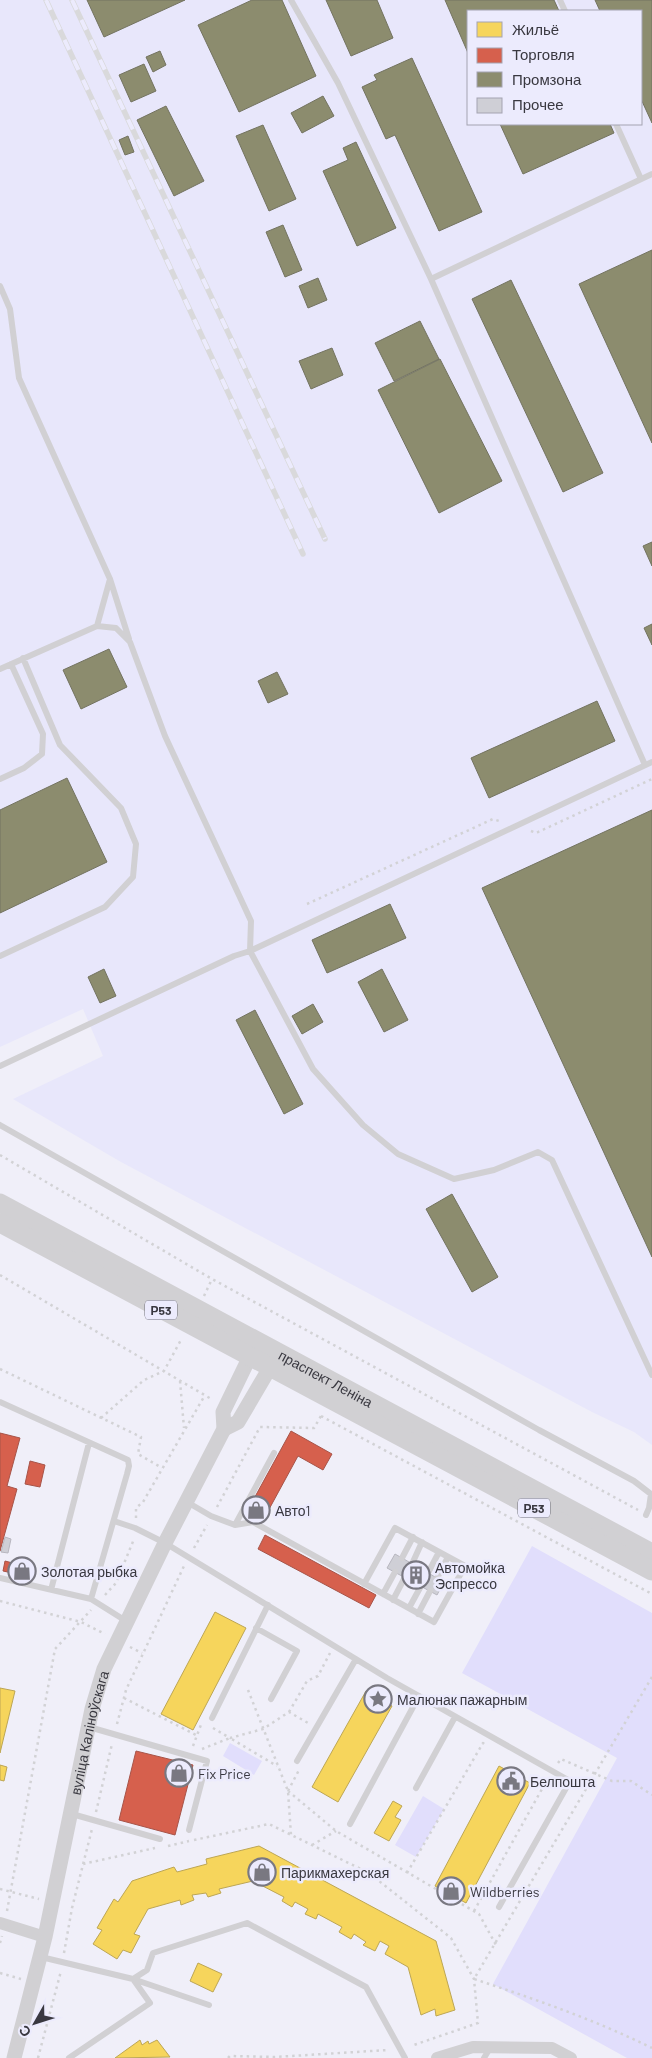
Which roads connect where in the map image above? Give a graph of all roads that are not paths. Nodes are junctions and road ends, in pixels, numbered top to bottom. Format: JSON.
{"nodes":[{"id":1,"x":292,"y":0,"type":"edge"},
{"id":2,"x":616,"y":125,"type":"edge"},
{"id":3,"x":652,"y":174,"type":"edge"},
{"id":4,"x":641,"y":179,"type":"junction"},
{"id":5,"x":431,"y":279,"type":"junction"},
{"id":6,"x":0,"y":286,"type":"edge"},
{"id":7,"x":110,"y":578,"type":"junction"},
{"id":8,"x":97,"y":626,"type":"junction"},
{"id":9,"x":130,"y":642,"type":"junction"},
{"id":10,"x":24,"y":658,"type":"junction"},
{"id":11,"x":11,"y":664,"type":"junction"},
{"id":12,"x":0,"y":669,"type":"edge"},
{"id":13,"x":652,"y":762,"type":"edge"},
{"id":14,"x":645,"y":765,"type":"junction"},
{"id":15,"x":0,"y":779,"type":"edge"},
{"id":16,"x":250,"y":951,"type":"junction"},
{"id":17,"x":0,"y":956,"type":"edge"},
{"id":18,"x":0,"y":1066,"type":"edge"},
{"id":19,"x":0,"y":1125,"type":"edge"},
{"id":20,"x":0,"y":1203,"type":"edge"},
{"id":21,"x":0,"y":1223,"type":"edge"},
{"id":22,"x":253,"y":1350,"type":"junction"},
{"id":23,"x":274,"y":1361,"type":"junction"},
{"id":24,"x":652,"y":1375,"type":"edge"},
{"id":25,"x":0,"y":1402,"type":"edge"},
{"id":26,"x":224,"y":1430,"type":"junction"},
{"id":27,"x":89,"y":1443,"type":"junction"},
{"id":28,"x":274,"y":1453,"type":"dead end"},
{"id":29,"x":186,"y":1502,"type":"junction"},
{"id":30,"x":646,"y":1515,"type":"road end"},
{"id":31,"x":114,"y":1522,"type":"junction"},
{"id":32,"x":235,"y":1525,"type":"junction"},
{"id":33,"x":413,"y":1538,"type":"junction"},
{"id":34,"x":422,"y":1542,"type":"junction"},
{"id":35,"x":165,"y":1543,"type":"junction"},
{"id":36,"x":439,"y":1552,"type":"junction"},
{"id":37,"x":652,"y":1553,"type":"edge"},
{"id":38,"x":448,"y":1557,"type":"junction"},
{"id":39,"x":402,"y":1558,"type":"dead end"},
{"id":40,"x":412,"y":1564,"type":"dead end"},
{"id":41,"x":652,"y":1571,"type":"edge"},
{"id":42,"x":395,"y":1572,"type":"dead end"},
{"id":43,"x":428,"y":1573,"type":"dead end"},
{"id":44,"x":405,"y":1577,"type":"dead end"},
{"id":45,"x":0,"y":1578,"type":"edge"},
{"id":46,"x":437,"y":1578,"type":"dead end"},
{"id":47,"x":364,"y":1584,"type":"junction"},
{"id":48,"x":421,"y":1586,"type":"dead end"},
{"id":49,"x":51,"y":1590,"type":"junction"},
{"id":50,"x":430,"y":1591,"type":"dead end"},
{"id":51,"x":383,"y":1594,"type":"junction"},
{"id":52,"x":393,"y":1600,"type":"junction"},
{"id":53,"x":95,"y":1601,"type":"junction"},
{"id":54,"x":268,"y":1605,"type":"junction"},
{"id":55,"x":409,"y":1608,"type":"junction"},
{"id":56,"x":418,"y":1614,"type":"junction"},
{"id":57,"x":126,"y":1621,"type":"junction"},
{"id":58,"x":256,"y":1628,"type":"junction"},
{"id":59,"x":356,"y":1659,"type":"junction"},
{"id":60,"x":419,"y":1696,"type":"junction"},
{"id":61,"x":271,"y":1699,"type":"dead end"},
{"id":62,"x":455,"y":1717,"type":"junction"},
{"id":63,"x":212,"y":1718,"type":"dead end"},
{"id":64,"x":88,"y":1727,"type":"junction"},
{"id":65,"x":297,"y":1761,"type":"dead end"},
{"id":66,"x":416,"y":1788,"type":"dead end"},
{"id":67,"x":70,"y":1813,"type":"junction"},
{"id":68,"x":350,"y":1824,"type":"dead end"},
{"id":69,"x":190,"y":1830,"type":"dead end"},
{"id":70,"x":160,"y":1839,"type":"dead end"},
{"id":71,"x":498,"y":1907,"type":"dead end"},
{"id":72,"x":2,"y":1923,"type":"edge"},
{"id":73,"x":45,"y":1936,"type":"junction"},
{"id":74,"x":40,"y":1957,"type":"junction"},
{"id":75,"x":133,"y":1979,"type":"junction"},
{"id":76,"x":209,"y":2005,"type":"dead end"},
{"id":77,"x":487,"y":2053,"type":"edge"},
{"id":78,"x":14,"y":2058,"type":"edge"},
{"id":79,"x":69,"y":2058,"type":"edge"},
{"id":80,"x":405,"y":2058,"type":"edge"},
{"id":81,"x":437,"y":2058,"type":"edge"},
{"id":82,"x":571,"y":2058,"type":"edge"}],
"edges":[{"from":1,"to":5,"type":"lane"},
{"from":2,"to":4,"type":"lane"},
{"from":3,"to":4,"type":"lane"},
{"from":4,"to":5,"type":"lane"},
{"from":5,"to":14,"type":"lane"},
{"from":6,"to":7,"type":"lane"},
{"from":7,"to":8,"type":"lane"},
{"from":7,"to":9,"type":"lane"},
{"from":8,"to":9,"type":"lane"},
{"from":8,"to":10,"type":"lane"},
{"from":9,"to":16,"type":"lane"},
{"from":10,"to":11,"type":"lane"},
{"from":10,"to":17,"type":"lane"},
{"from":11,"to":12,"type":"lane"},
{"from":11,"to":15,"type":"lane"},
{"from":13,"to":14,"type":"lane"},
{"from":14,"to":16,"type":"lane"},
{"from":16,"to":18,"type":"lane"},
{"from":16,"to":24,"type":"lane"},
{"from":19,"to":30,"type":"lane"},
{"from":20,"to":22,"type":"main road","name":"праспект Леніна","number":"Р53"},
{"from":21,"to":22,"type":"main road","name":"праспект Леніна","number":"Р53"},
{"from":22,"to":23,"type":"main road","name":"праспект Леніна","number":"Р53"},
{"from":22,"to":26,"type":"street","name":"вуліца Каліноўскага"},
{"from":23,"to":26,"type":"street","name":"вуліца Каліноўскага"},
{"from":23,"to":37,"type":"main road","name":"праспект Леніна","number":"Р53"},
{"from":23,"to":41,"type":"main road","name":"праспект Леніна","number":"Р53"},
{"from":25,"to":27,"type":"lane"},
{"from":26,"to":29,"type":"street","name":"вуліца Каліноўскага"},
{"from":27,"to":31,"type":"lane"},
{"from":27,"to":49,"type":"lane"},
{"from":28,"to":32,"type":"lane"},
{"from":29,"to":32,"type":"lane"},
{"from":29,"to":35,"type":"street","name":"вуліца Каліноўскага"},
{"from":31,"to":35,"type":"lane"},
{"from":31,"to":53,"type":"lane"},
{"from":32,"to":47,"type":"lane"},
{"from":33,"to":34,"type":"lane"},
{"from":33,"to":39,"type":"lane"},
{"from":33,"to":47,"type":"lane"},
{"from":34,"to":36,"type":"lane"},
{"from":34,"to":40,"type":"lane"},
{"from":35,"to":54,"type":"lane"},
{"from":35,"to":57,"type":"street","name":"вуліца Каліноўскага"},
{"from":36,"to":38,"type":"lane"},
{"from":36,"to":43,"type":"lane"},
{"from":38,"to":46,"type":"lane"},
{"from":38,"to":56,"type":"lane"},
{"from":42,"to":51,"type":"lane"},
{"from":44,"to":52,"type":"lane"},
{"from":45,"to":49,"type":"lane"},
{"from":47,"to":51,"type":"lane"},
{"from":48,"to":55,"type":"lane"},
{"from":49,"to":53,"type":"lane"},
{"from":50,"to":56,"type":"lane"},
{"from":51,"to":52,"type":"lane"},
{"from":52,"to":55,"type":"lane"},
{"from":53,"to":57,"type":"lane"},
{"from":54,"to":58,"type":"lane"},
{"from":54,"to":59,"type":"lane"},
{"from":55,"to":56,"type":"lane"},
{"from":57,"to":64,"type":"street","name":"вуліца Каліноўскага"},
{"from":58,"to":61,"type":"lane"},
{"from":58,"to":63,"type":"lane"},
{"from":59,"to":60,"type":"lane"},
{"from":59,"to":65,"type":"lane"},
{"from":60,"to":62,"type":"lane"},
{"from":60,"to":68,"type":"lane"},
{"from":62,"to":66,"type":"lane"},
{"from":62,"to":71,"type":"lane"},
{"from":64,"to":67,"type":"street","name":"вуліца Каліноўскага"},
{"from":64,"to":69,"type":"lane"},
{"from":67,"to":70,"type":"lane"},
{"from":67,"to":73,"type":"street","name":"вуліца Каліноўскага"},
{"from":72,"to":73,"type":"street"},
{"from":73,"to":74,"type":"street","name":"вуліца Каліноўскага"},
{"from":74,"to":75,"type":"lane"},
{"from":74,"to":78,"type":"street","name":"вуліца Каліноўскага"},
{"from":75,"to":76,"type":"lane"},
{"from":75,"to":79,"type":"lane"},
{"from":75,"to":80,"type":"lane"},
{"from":77,"to":81,"type":"street"},
{"from":77,"to":82,"type":"street"}]}
